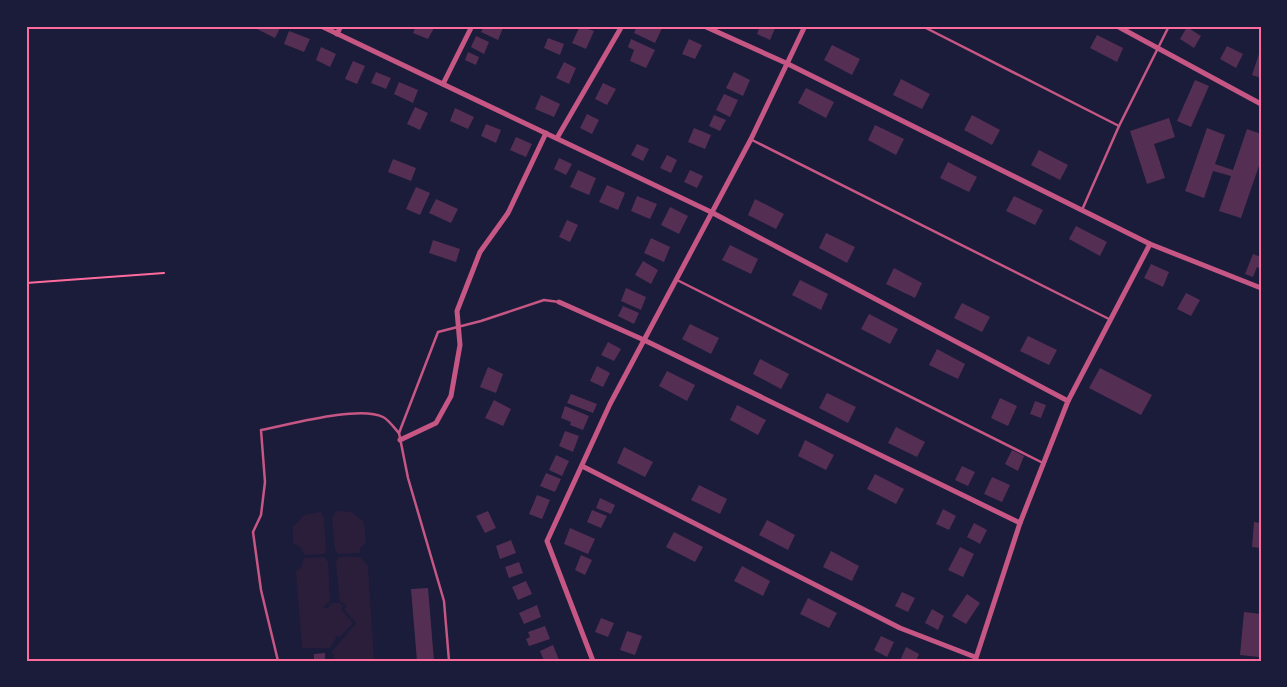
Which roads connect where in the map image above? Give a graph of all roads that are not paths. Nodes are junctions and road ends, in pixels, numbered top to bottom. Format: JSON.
{"nodes":[{"id":1,"x":321,"y":26,"type":"edge"},
{"id":2,"x":341,"y":26,"type":"edge"},
{"id":3,"x":472,"y":26,"type":"edge"},
{"id":4,"x":622,"y":26,"type":"edge"},
{"id":5,"x":704,"y":26,"type":"edge"},
{"id":6,"x":805,"y":26,"type":"edge"},
{"id":7,"x":922,"y":26,"type":"edge"},
{"id":8,"x":1117,"y":26,"type":"edge"},
{"id":9,"x":1169,"y":26,"type":"edge"},
{"id":10,"x":337,"y":34,"type":"junction"},
{"id":11,"x":1158,"y":48,"type":"junction"},
{"id":12,"x":786,"y":63,"type":"junction"},
{"id":13,"x":443,"y":84,"type":"junction"},
{"id":14,"x":1261,"y":104,"type":"edge"},
{"id":15,"x":1119,"y":126,"type":"junction"},
{"id":16,"x":546,"y":133,"type":"junction"},
{"id":17,"x":557,"y":138,"type":"junction"},
{"id":18,"x":751,"y":139,"type":"junction"},
{"id":19,"x":1082,"y":210,"type":"junction"},
{"id":20,"x":711,"y":212,"type":"junction"},
{"id":21,"x":1150,"y":244,"type":"junction"},
{"id":22,"x":677,"y":280,"type":"junction"},
{"id":23,"x":1261,"y":288,"type":"edge"},
{"id":24,"x":559,"y":302,"type":"joint"},
{"id":25,"x":1110,"y":320,"type":"junction"},
{"id":26,"x":460,"y":327,"type":"junction"},
{"id":27,"x":644,"y":340,"type":"junction"},
{"id":28,"x":1068,"y":401,"type":"junction"},
{"id":29,"x":399,"y":433,"type":"junction"},
{"id":30,"x":400,"y":440,"type":"junction"},
{"id":31,"x":1043,"y":463,"type":"junction"},
{"id":32,"x":582,"y":466,"type":"junction"},
{"id":33,"x":1020,"y":523,"type":"junction"},
{"id":34,"x":975,"y":659,"type":"edge"},
{"id":35,"x":278,"y":661,"type":"edge"},
{"id":36,"x":449,"y":661,"type":"edge"},
{"id":37,"x":594,"y":661,"type":"edge"}],
"edges":[{"from":1,"to":10,"type":"street"},
{"from":2,"to":10,"type":"street"},
{"from":3,"to":13,"type":"street"},
{"from":4,"to":17,"type":"street"},
{"from":5,"to":12,"type":"street"},
{"from":6,"to":12,"type":"street"},
{"from":7,"to":15,"type":"lane"},
{"from":8,"to":11,"type":"street"},
{"from":9,"to":11,"type":"lane"},
{"from":10,"to":13,"type":"street"},
{"from":11,"to":14,"type":"street"},
{"from":11,"to":15,"type":"lane"},
{"from":12,"to":18,"type":"street"},
{"from":12,"to":19,"type":"street"},
{"from":13,"to":16,"type":"street"},
{"from":15,"to":19,"type":"lane"},
{"from":16,"to":17,"type":"street"},
{"from":16,"to":26,"type":"street"},
{"from":17,"to":20,"type":"street"},
{"from":18,"to":20,"type":"street"},
{"from":18,"to":25,"type":"lane"},
{"from":19,"to":21,"type":"street"},
{"from":20,"to":22,"type":"street"},
{"from":20,"to":28,"type":"street"},
{"from":21,"to":23,"type":"street"},
{"from":21,"to":25,"type":"street"},
{"from":22,"to":27,"type":"street"},
{"from":22,"to":31,"type":"lane"},
{"from":24,"to":26,"type":"lane"},
{"from":24,"to":27,"type":"street"},
{"from":25,"to":28,"type":"street"},
{"from":26,"to":29,"type":"lane"},
{"from":26,"to":30,"type":"street"},
{"from":27,"to":32,"type":"street"},
{"from":27,"to":33,"type":"street"},
{"from":28,"to":31,"type":"street"},
{"from":29,"to":30,"type":"lane"},
{"from":29,"to":35,"type":"lane"},
{"from":30,"to":36,"type":"lane"},
{"from":31,"to":33,"type":"street"},
{"from":32,"to":34,"type":"street"},
{"from":32,"to":37,"type":"street"},
{"from":33,"to":34,"type":"street"}]}
